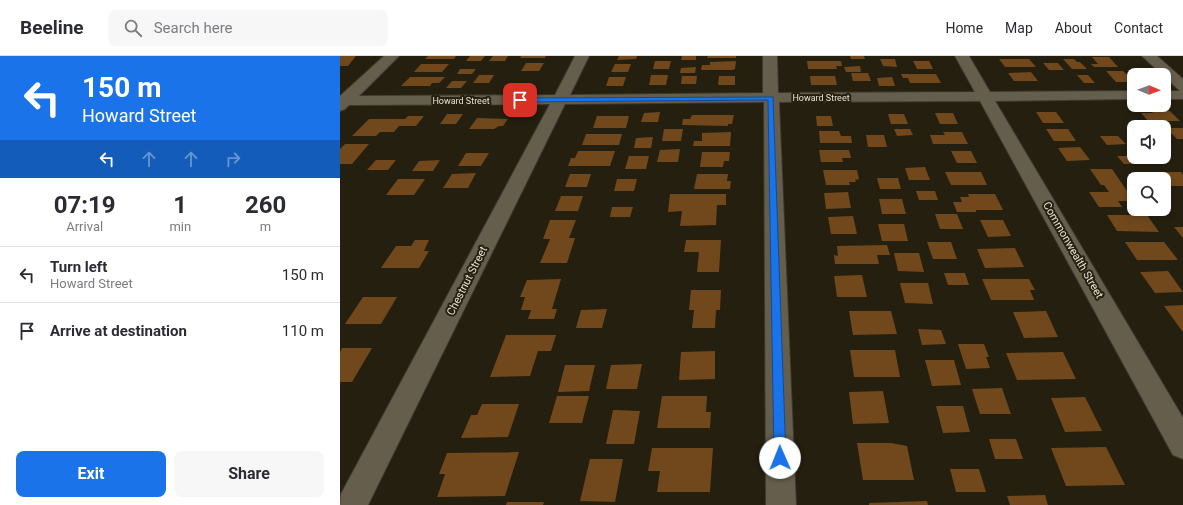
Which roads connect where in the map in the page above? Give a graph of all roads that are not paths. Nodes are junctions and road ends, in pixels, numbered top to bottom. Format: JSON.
{"nodes":[{"id":1,"x":392,"y":56,"type":"edge"},
{"id":2,"x":582,"y":56,"type":"edge"},
{"id":3,"x":770,"y":56,"type":"edge"},
{"id":4,"x":962,"y":56,"type":"edge"},
{"id":5,"x":1149,"y":56,"type":"edge"},
{"id":6,"x":1183,"y":87,"type":"edge"},
{"id":7,"x":1127,"y":95,"type":"edge"},
{"id":8,"x":1171,"y":95,"type":"edge"},
{"id":9,"x":1183,"y":95,"type":"edge"},
{"id":10,"x":985,"y":96,"type":"junction"},
{"id":11,"x":771,"y":98,"type":"junction"},
{"id":12,"x":559,"y":100,"type":"junction"},
{"id":13,"x":341,"y":103,"type":"edge"},
{"id":14,"x":1183,"y":445,"type":"edge"},
{"id":15,"x":352,"y":505,"type":"edge"},
{"id":16,"x":781,"y":505,"type":"edge"}],
"edges":[{"from":1,"to":13,"type":"street"},
{"from":2,"to":12,"type":"street","name":"Chestnut Street"},
{"from":3,"to":11,"type":"street"},
{"from":4,"to":10,"type":"street","name":"Commonwealth Street"},
{"from":5,"to":6,"type":"street"},
{"from":7,"to":10,"type":"street","name":"Howard Street"},
{"from":8,"to":9,"type":"street"},
{"from":10,"to":11,"type":"street","name":"Howard Street"},
{"from":10,"to":14,"type":"street","name":"Commonwealth Street"},
{"from":11,"to":12,"type":"street","name":"Howard Street"},
{"from":11,"to":16,"type":"street"},
{"from":12,"to":13,"type":"street","name":"Howard Street"},
{"from":12,"to":15,"type":"street","name":"Chestnut Street"}]}
